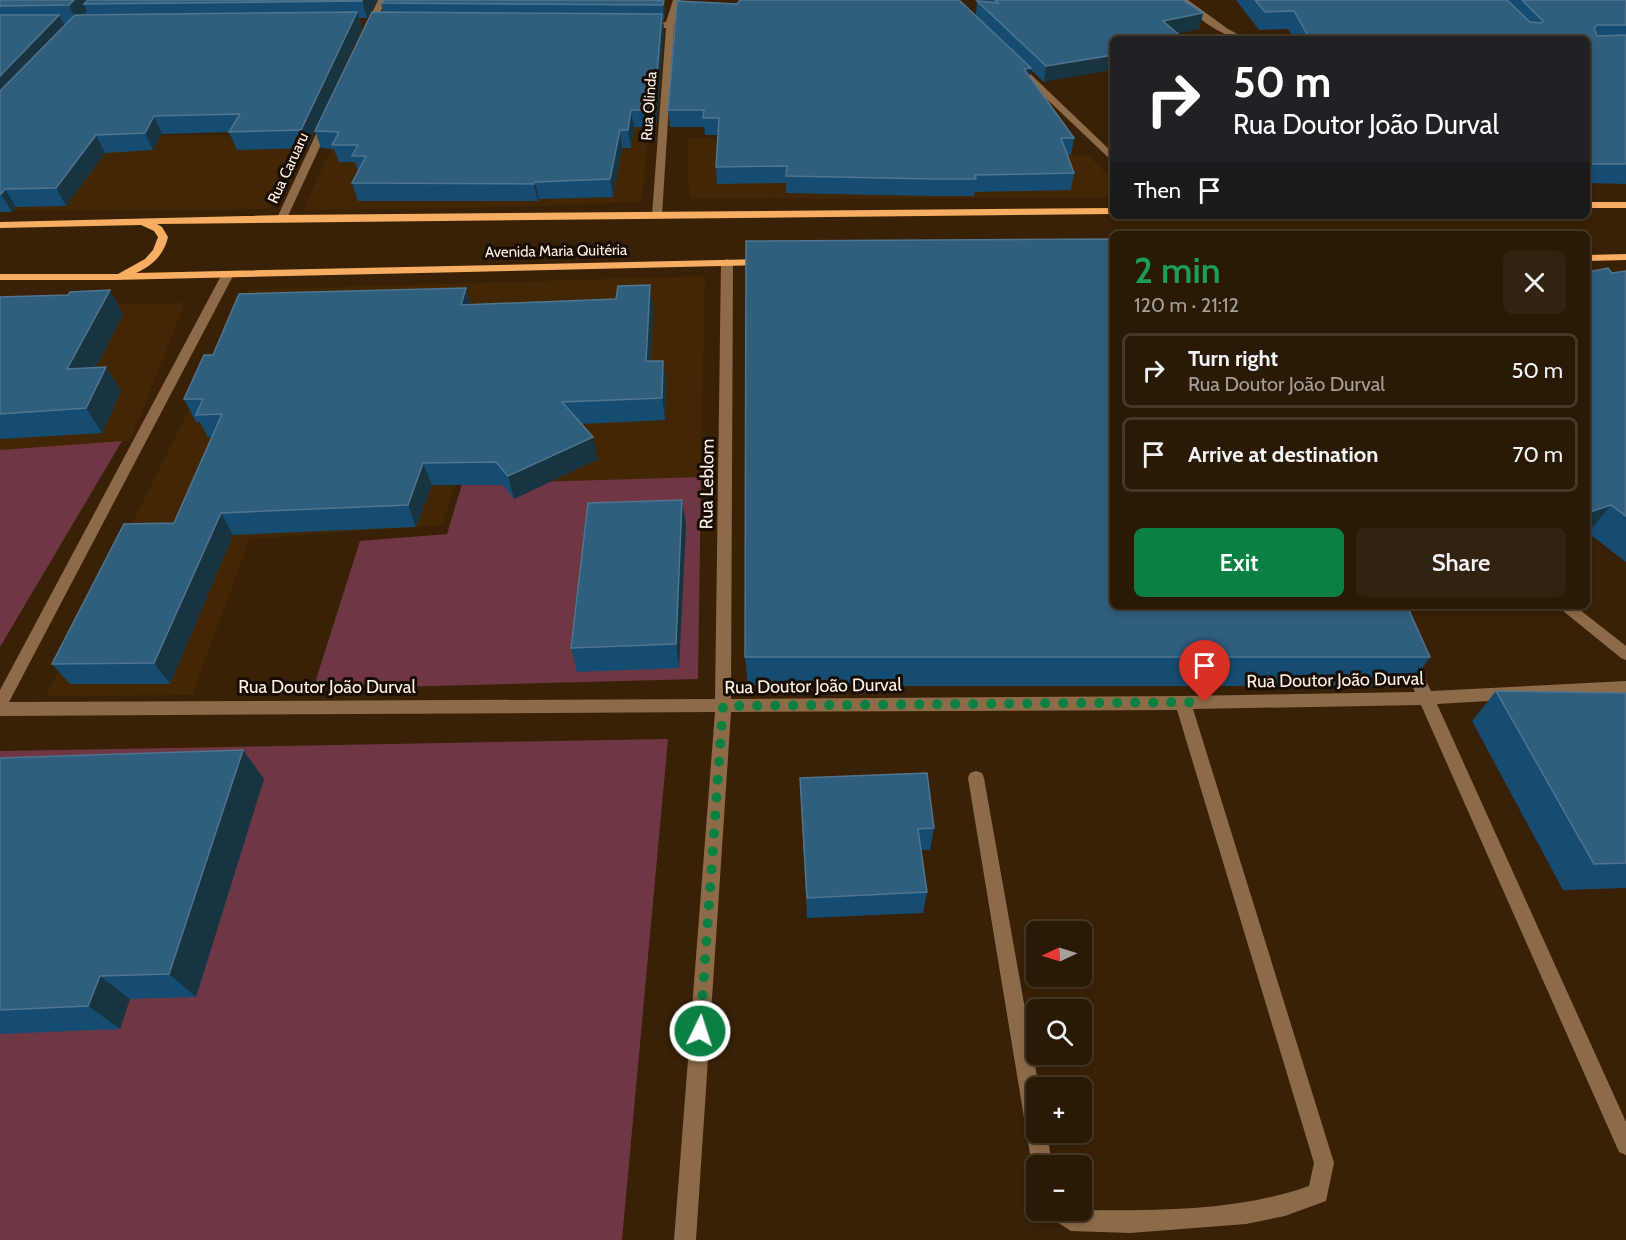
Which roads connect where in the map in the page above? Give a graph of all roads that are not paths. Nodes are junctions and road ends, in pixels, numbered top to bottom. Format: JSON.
{"nodes":[{"id":1,"x":382,"y":0,"type":"edge"},
{"id":2,"x":677,"y":0,"type":"edge"},
{"id":3,"x":1183,"y":0,"type":"edge"},
{"id":4,"x":360,"y":23,"type":"edge"},
{"id":5,"x":371,"y":23,"type":"junction"},
{"id":6,"x":383,"y":23,"type":"edge"},
{"id":7,"x":634,"y":25,"type":"edge"},
{"id":8,"x":670,"y":25,"type":"junction"},
{"id":9,"x":1236,"y":36,"type":"edge"},
{"id":10,"x":362,"y":45,"type":"edge"},
{"id":11,"x":1005,"y":54,"type":"edge"},
{"id":12,"x":332,"y":110,"type":"edge"},
{"id":13,"x":1110,"y":156,"type":"edge"},
{"id":14,"x":1590,"y":205,"type":"edge"},
{"id":15,"x":1626,"y":205,"type":"edge"},
{"id":16,"x":1110,"y":211,"type":"edge"},
{"id":17,"x":657,"y":215,"type":"junction"},
{"id":18,"x":282,"y":218,"type":"junction"},
{"id":19,"x":143,"y":222,"type":"junction"},
{"id":20,"x":0,"y":225,"type":"edge"},
{"id":21,"x":1626,"y":257,"type":"edge"},
{"id":22,"x":1590,"y":258,"type":"edge"},
{"id":23,"x":727,"y":262,"type":"junction"},
{"id":24,"x":774,"y":262,"type":"edge"},
{"id":25,"x":228,"y":274,"type":"junction"},
{"id":26,"x":0,"y":277,"type":"edge"},
{"id":27,"x":114,"y":277,"type":"junction"},
{"id":28,"x":1568,"y":609,"type":"edge"},
{"id":29,"x":1403,"y":647,"type":"edge"},
{"id":30,"x":1626,"y":654,"type":"edge"},
{"id":31,"x":1626,"y":687,"type":"edge"},
{"id":32,"x":1426,"y":698,"type":"junction"},
{"id":33,"x":1183,"y":703,"type":"junction"},
{"id":34,"x":723,"y":706,"type":"junction"},
{"id":35,"x":0,"y":707,"type":"edge"},
{"id":36,"x":976,"y":778,"type":"dead end"},
{"id":37,"x":1626,"y":1145,"type":"edge"},
{"id":38,"x":1040,"y":1155,"type":"edge"},
{"id":39,"x":1092,"y":1221,"type":"edge"},
{"id":40,"x":685,"y":1240,"type":"edge"}],
"edges":[{"from":1,"to":5,"type":"street"},
{"from":2,"to":8,"type":"street","name":"Rua Olinda"},
{"from":3,"to":9,"type":"street"},
{"from":4,"to":5,"type":"street"},
{"from":5,"to":6,"type":"street"},
{"from":5,"to":10,"type":"street"},
{"from":7,"to":8,"type":"street"},
{"from":8,"to":17,"type":"street","name":"Rua Olinda"},
{"from":11,"to":13,"type":"street"},
{"from":12,"to":18,"type":"street","name":"Rua Caruaru"},
{"from":14,"to":15,"type":"main road"},
{"from":16,"to":17,"type":"main road","name":"Avenida Maria Quitéria"},
{"from":17,"to":18,"type":"main road","name":"Avenida Maria Quitéria"},
{"from":18,"to":19,"type":"main road","name":"Avenida Maria Quitéria"},
{"from":19,"to":20,"type":"main road","name":"Avenida Maria Quitéria"},
{"from":19,"to":27,"type":"main road"},
{"from":21,"to":22,"type":"main road"},
{"from":23,"to":24,"type":"main road","name":"Avenida Maria Quitéria"},
{"from":23,"to":25,"type":"main road","name":"Avenida Maria Quitéria"},
{"from":23,"to":34,"type":"street","name":"Rua Leblom"},
{"from":25,"to":27,"type":"main road","name":"Avenida Maria Quitéria"},
{"from":25,"to":35,"type":"street"},
{"from":26,"to":27,"type":"main road","name":"Avenida Maria Quitéria"},
{"from":28,"to":30,"type":"street"},
{"from":29,"to":32,"type":"street"},
{"from":31,"to":32,"type":"street","name":"Rua Doutor João Durval"},
{"from":32,"to":33,"type":"street","name":"Rua Doutor João Durval"},
{"from":32,"to":37,"type":"street"},
{"from":33,"to":34,"type":"street","name":"Rua Doutor João Durval"},
{"from":33,"to":39,"type":"street"},
{"from":34,"to":35,"type":"street","name":"Rua Doutor João Durval"},
{"from":34,"to":40,"type":"street","name":"Rua Leblom"},
{"from":36,"to":38,"type":"street"}]}
